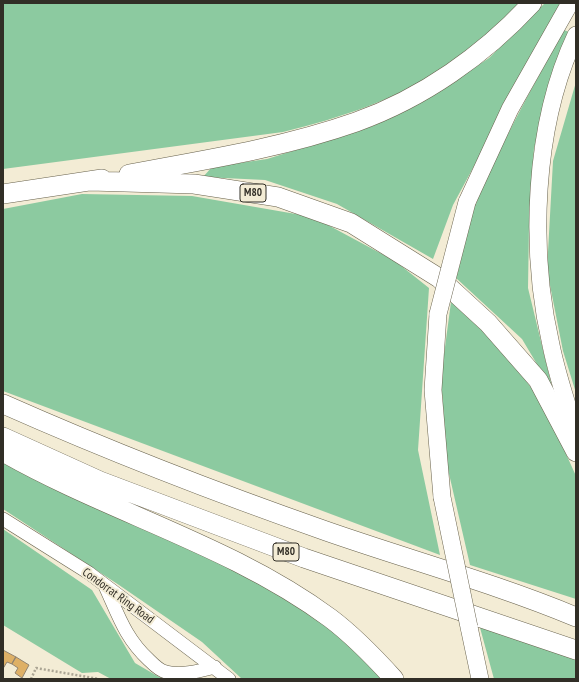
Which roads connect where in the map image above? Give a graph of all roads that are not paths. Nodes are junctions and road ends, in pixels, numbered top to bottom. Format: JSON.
{"nodes":[{"id":1,"x":532,"y":3,"type":"edge"},
{"id":2,"x":570,"y":3,"type":"edge"},
{"id":3,"x":576,"y":35,"type":"edge"},
{"id":4,"x":90,"y":181,"type":"junction"},
{"id":5,"x":3,"y":194,"type":"edge"},
{"id":6,"x":3,"y":404,"type":"edge"},
{"id":7,"x":576,"y":433,"type":"edge"},
{"id":8,"x":3,"y":437,"type":"edge"},
{"id":9,"x":3,"y":452,"type":"edge"},
{"id":10,"x":576,"y":452,"type":"edge"},
{"id":11,"x":3,"y":519,"type":"edge"},
{"id":12,"x":104,"y":584,"type":"junction"},
{"id":13,"x":536,"y":600,"type":"junction"},
{"id":14,"x":576,"y":613,"type":"edge"},
{"id":15,"x":576,"y":617,"type":"edge"},
{"id":16,"x":576,"y":650,"type":"edge"},
{"id":17,"x":215,"y":667,"type":"junction"},
{"id":18,"x":229,"y":679,"type":"edge"},
{"id":19,"x":394,"y":679,"type":"edge"},
{"id":20,"x":480,"y":679,"type":"edge"}],
"edges":[{"from":1,"to":4,"type":"highway","number":"M80"},
{"from":2,"to":20,"type":"main road","bridge":true},
{"from":3,"to":7,"type":"main road"},
{"from":4,"to":5,"type":"highway","number":"M80"},
{"from":4,"to":10,"type":"highway","number":"M80"},
{"from":6,"to":13,"type":"highway"},
{"from":8,"to":16,"type":"highway","number":"M80"},
{"from":9,"to":19,"type":"highway"},
{"from":11,"to":12,"type":"street","name":"Condorrat Ring Road"},
{"from":12,"to":17,"type":"street","name":"Condorrat Ring Road"},
{"from":12,"to":17,"type":"street"},
{"from":13,"to":14,"type":"highway"},
{"from":13,"to":15,"type":"highway"},
{"from":17,"to":18,"type":"street","name":"Condorrat Ring Road"}]}
